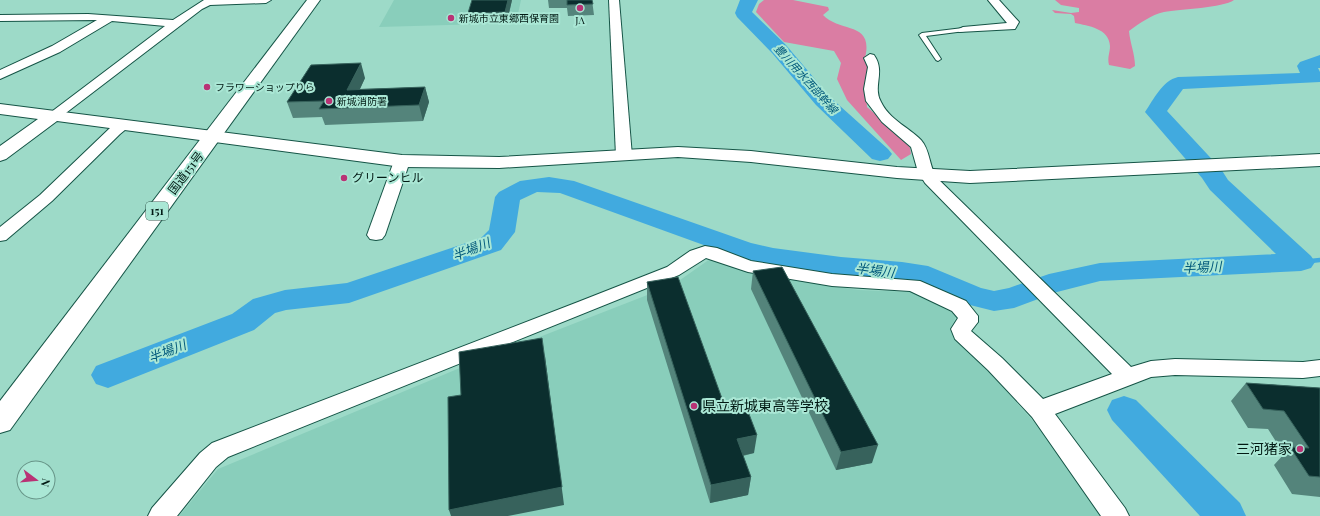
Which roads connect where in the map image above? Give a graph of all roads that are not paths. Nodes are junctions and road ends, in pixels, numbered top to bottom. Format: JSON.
{"nodes":[{"id":1,"x":266,"y":0,"type":"edge"},
{"id":2,"x":314,"y":0,"type":"edge"},
{"id":3,"x":614,"y":0,"type":"edge"},
{"id":4,"x":993,"y":0,"type":"edge"},
{"id":5,"x":0,"y":18,"type":"edge"},
{"id":6,"x":108,"y":19,"type":"junction"},
{"id":7,"x":174,"y":24,"type":"junction"},
{"id":8,"x":963,"y":30,"type":"joint"},
{"id":9,"x":870,"y":58,"type":"dead end"},
{"id":10,"x":938,"y":59,"type":"dead end"},
{"id":11,"x":0,"y":75,"type":"edge"},
{"id":12,"x":0,"y":109,"type":"edge"},
{"id":13,"x":53,"y":116,"type":"junction"},
{"id":14,"x":124,"y":125,"type":"junction"},
{"id":15,"x":213,"y":136,"type":"junction"},
{"id":16,"x":0,"y":155,"type":"edge"},
{"id":17,"x":624,"y":156,"type":"junction"},
{"id":18,"x":1320,"y":160,"type":"edge"},
{"id":19,"x":402,"y":162,"type":"junction"},
{"id":20,"x":928,"y":176,"type":"junction"},
{"id":21,"x":376,"y":235,"type":"dead end"},
{"id":22,"x":0,"y":236,"type":"edge"},
{"id":23,"x":1320,"y":368,"type":"edge"},
{"id":24,"x":1127,"y":376,"type":"junction"},
{"id":25,"x":1040,"y":411,"type":"junction"},
{"id":26,"x":0,"y":422,"type":"edge"},
{"id":27,"x":161,"y":516,"type":"edge"},
{"id":28,"x":1116,"y":516,"type":"edge"}],
"edges":[{"from":1,"to":7,"type":"street"},
{"from":2,"to":15,"type":"main road","name":"国道151号","number":"151"},
{"from":3,"to":17,"type":"street"},
{"from":4,"to":8,"type":"street"},
{"from":5,"to":6,"type":"street"},
{"from":6,"to":7,"type":"street"},
{"from":6,"to":11,"type":"street"},
{"from":7,"to":13,"type":"street"},
{"from":8,"to":10,"type":"lane"},
{"from":9,"to":20,"type":"street"},
{"from":12,"to":13,"type":"main road"},
{"from":13,"to":14,"type":"main road"},
{"from":13,"to":16,"type":"main road"},
{"from":14,"to":15,"type":"main road"},
{"from":14,"to":22,"type":"street"},
{"from":15,"to":19,"type":"main road"},
{"from":15,"to":26,"type":"main road","name":"国道151号","number":"151"},
{"from":17,"to":19,"type":"main road"},
{"from":17,"to":20,"type":"main road"},
{"from":18,"to":20,"type":"main road"},
{"from":19,"to":21,"type":"street"},
{"from":20,"to":24,"type":"street"},
{"from":23,"to":24,"type":"street"},
{"from":24,"to":25,"type":"street"},
{"from":25,"to":27,"type":"street"},
{"from":25,"to":28,"type":"street"}]}
